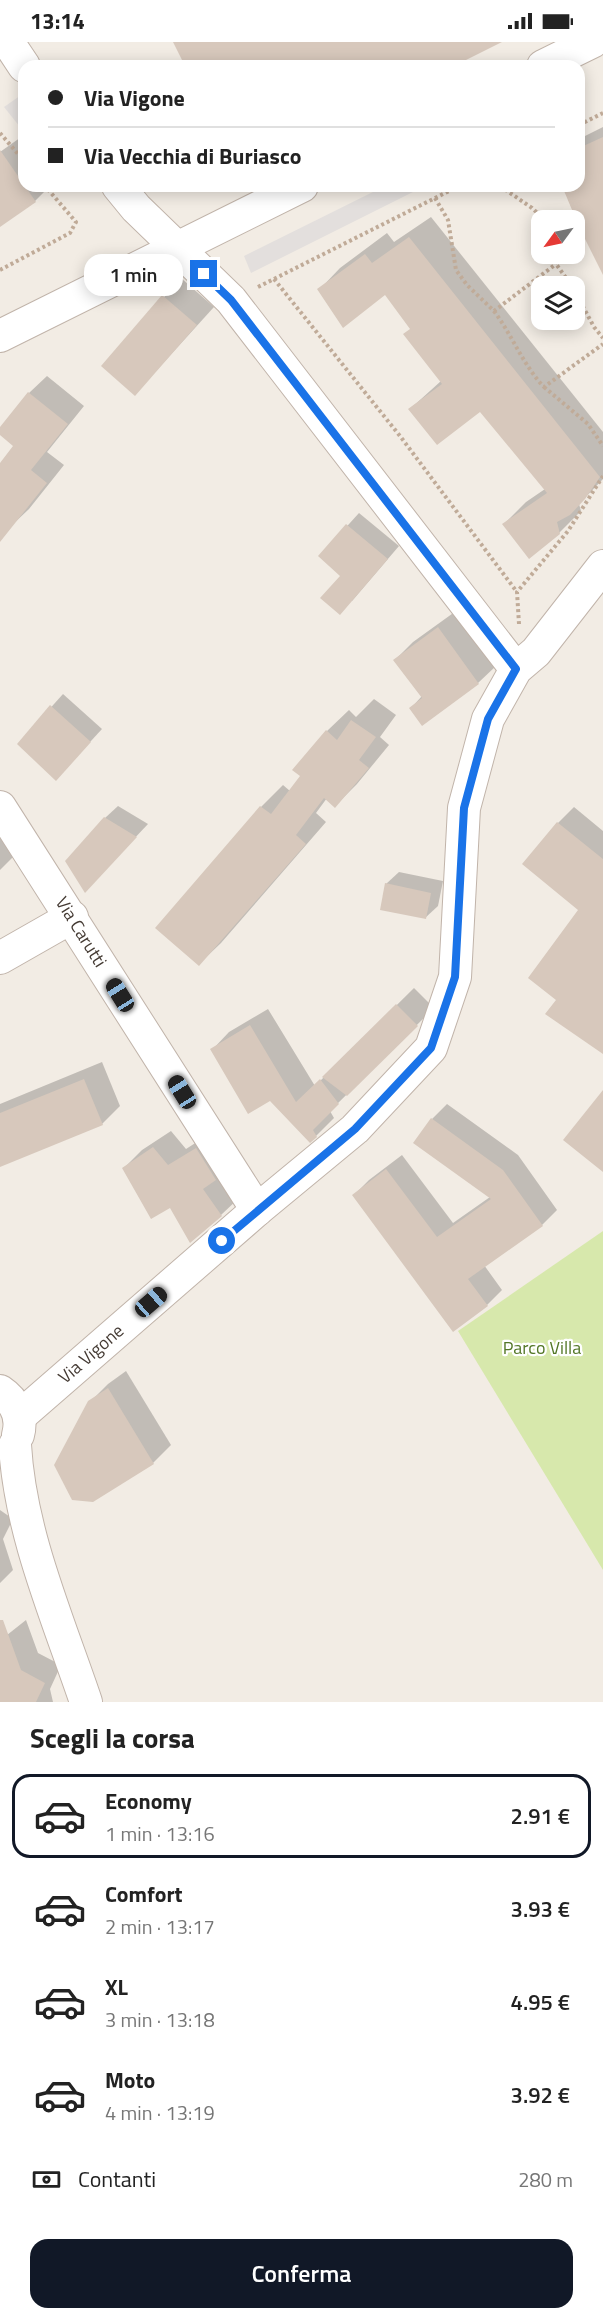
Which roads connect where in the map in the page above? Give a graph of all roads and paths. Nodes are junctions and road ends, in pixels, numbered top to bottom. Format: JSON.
{"nodes":[{"id":1,"x":8,"y":42,"type":"edge"},
{"id":2,"x":592,"y":42,"type":"edge"},
{"id":3,"x":20,"y":60,"type":"edge"},
{"id":4,"x":555,"y":60,"type":"edge"},
{"id":5,"x":603,"y":113,"type":"edge"},
{"id":6,"x":585,"y":122,"type":"edge"},
{"id":7,"x":0,"y":133,"type":"edge"},
{"id":8,"x":18,"y":154,"type":"edge"},
{"id":9,"x":50,"y":192,"type":"edge"},
{"id":10,"x":123,"y":192,"type":"edge"},
{"id":11,"x":290,"y":192,"type":"edge"},
{"id":12,"x":447,"y":192,"type":"edge"},
{"id":13,"x":507,"y":192,"type":"edge"},
{"id":14,"x":435,"y":198,"type":"junction"},
{"id":15,"x":534,"y":210,"type":"edge"},
{"id":16,"x":178,"y":248,"type":"junction"},
{"id":17,"x":556,"y":264,"type":"joint"},
{"id":18,"x":0,"y":270,"type":"edge"},
{"id":19,"x":564,"y":276,"type":"edge"},
{"id":20,"x":273,"y":279,"type":"junction"},
{"id":21,"x":231,"y":300,"type":"junction"},
{"id":22,"x":585,"y":310,"type":"edge"},
{"id":23,"x":494,"y":311,"type":"junction"},
{"id":24,"x":0,"y":336,"type":"edge"},
{"id":25,"x":603,"y":338,"type":"edge"},
{"id":26,"x":603,"y":344,"type":"edge"},
{"id":27,"x":544,"y":387,"type":"junction"},
{"id":28,"x":603,"y":446,"type":"edge"},
{"id":29,"x":603,"y":476,"type":"edge"},
{"id":30,"x":603,"y":566,"type":"edge"},
{"id":31,"x":517,"y":592,"type":"junction"},
{"id":32,"x":526,"y":661,"type":"junction"},
{"id":33,"x":0,"y":807,"type":"edge"},
{"id":34,"x":72,"y":917,"type":"junction"},
{"id":35,"x":0,"y":958,"type":"edge"},
{"id":36,"x":257,"y":1210,"type":"junction"},
{"id":37,"x":0,"y":1390,"type":"edge"},
{"id":38,"x":12,"y":1440,"type":"edge"},
{"id":39,"x":0,"y":1480,"type":"edge"},
{"id":40,"x":24,"y":1506,"type":"junction"},
{"id":41,"x":86,"y":1702,"type":"edge"}],
"edges":[{"from":1,"to":3,"type":"street"},
{"from":2,"to":4,"type":"street"},
{"from":5,"to":6,"type":"path"},
{"from":7,"to":8,"type":"path"},
{"from":9,"to":18,"type":"path"},
{"from":10,"to":16,"type":"street"},
{"from":11,"to":16,"type":"street"},
{"from":12,"to":14,"type":"path"},
{"from":13,"to":15,"type":"path"},
{"from":14,"to":20,"type":"path"},
{"from":14,"to":23,"type":"path"},
{"from":16,"to":21,"type":"street"},
{"from":16,"to":24,"type":"street"},
{"from":17,"to":19,"type":"path"},
{"from":17,"to":23,"type":"path"},
{"from":20,"to":21,"type":"path"},
{"from":20,"to":31,"type":"path"},
{"from":21,"to":32,"type":"street"},
{"from":22,"to":25,"type":"path"},
{"from":23,"to":27,"type":"path"},
{"from":26,"to":27,"type":"path"},
{"from":27,"to":28,"type":"path"},
{"from":29,"to":31,"type":"path"},
{"from":30,"to":32,"type":"street","name":"Via Vigone"},
{"from":31,"to":32,"type":"path"},
{"from":32,"to":36,"type":"street","name":"Via Vigone"},
{"from":33,"to":34,"type":"street","name":"Via Carutti"},
{"from":34,"to":35,"type":"street"},
{"from":34,"to":36,"type":"street","name":"Via Carutti"},
{"from":36,"to":38,"type":"street","name":"Via Vigone"},
{"from":37,"to":38,"type":"street"},
{"from":38,"to":40,"type":"street"},
{"from":39,"to":40,"type":"street"},
{"from":40,"to":41,"type":"street"}]}
